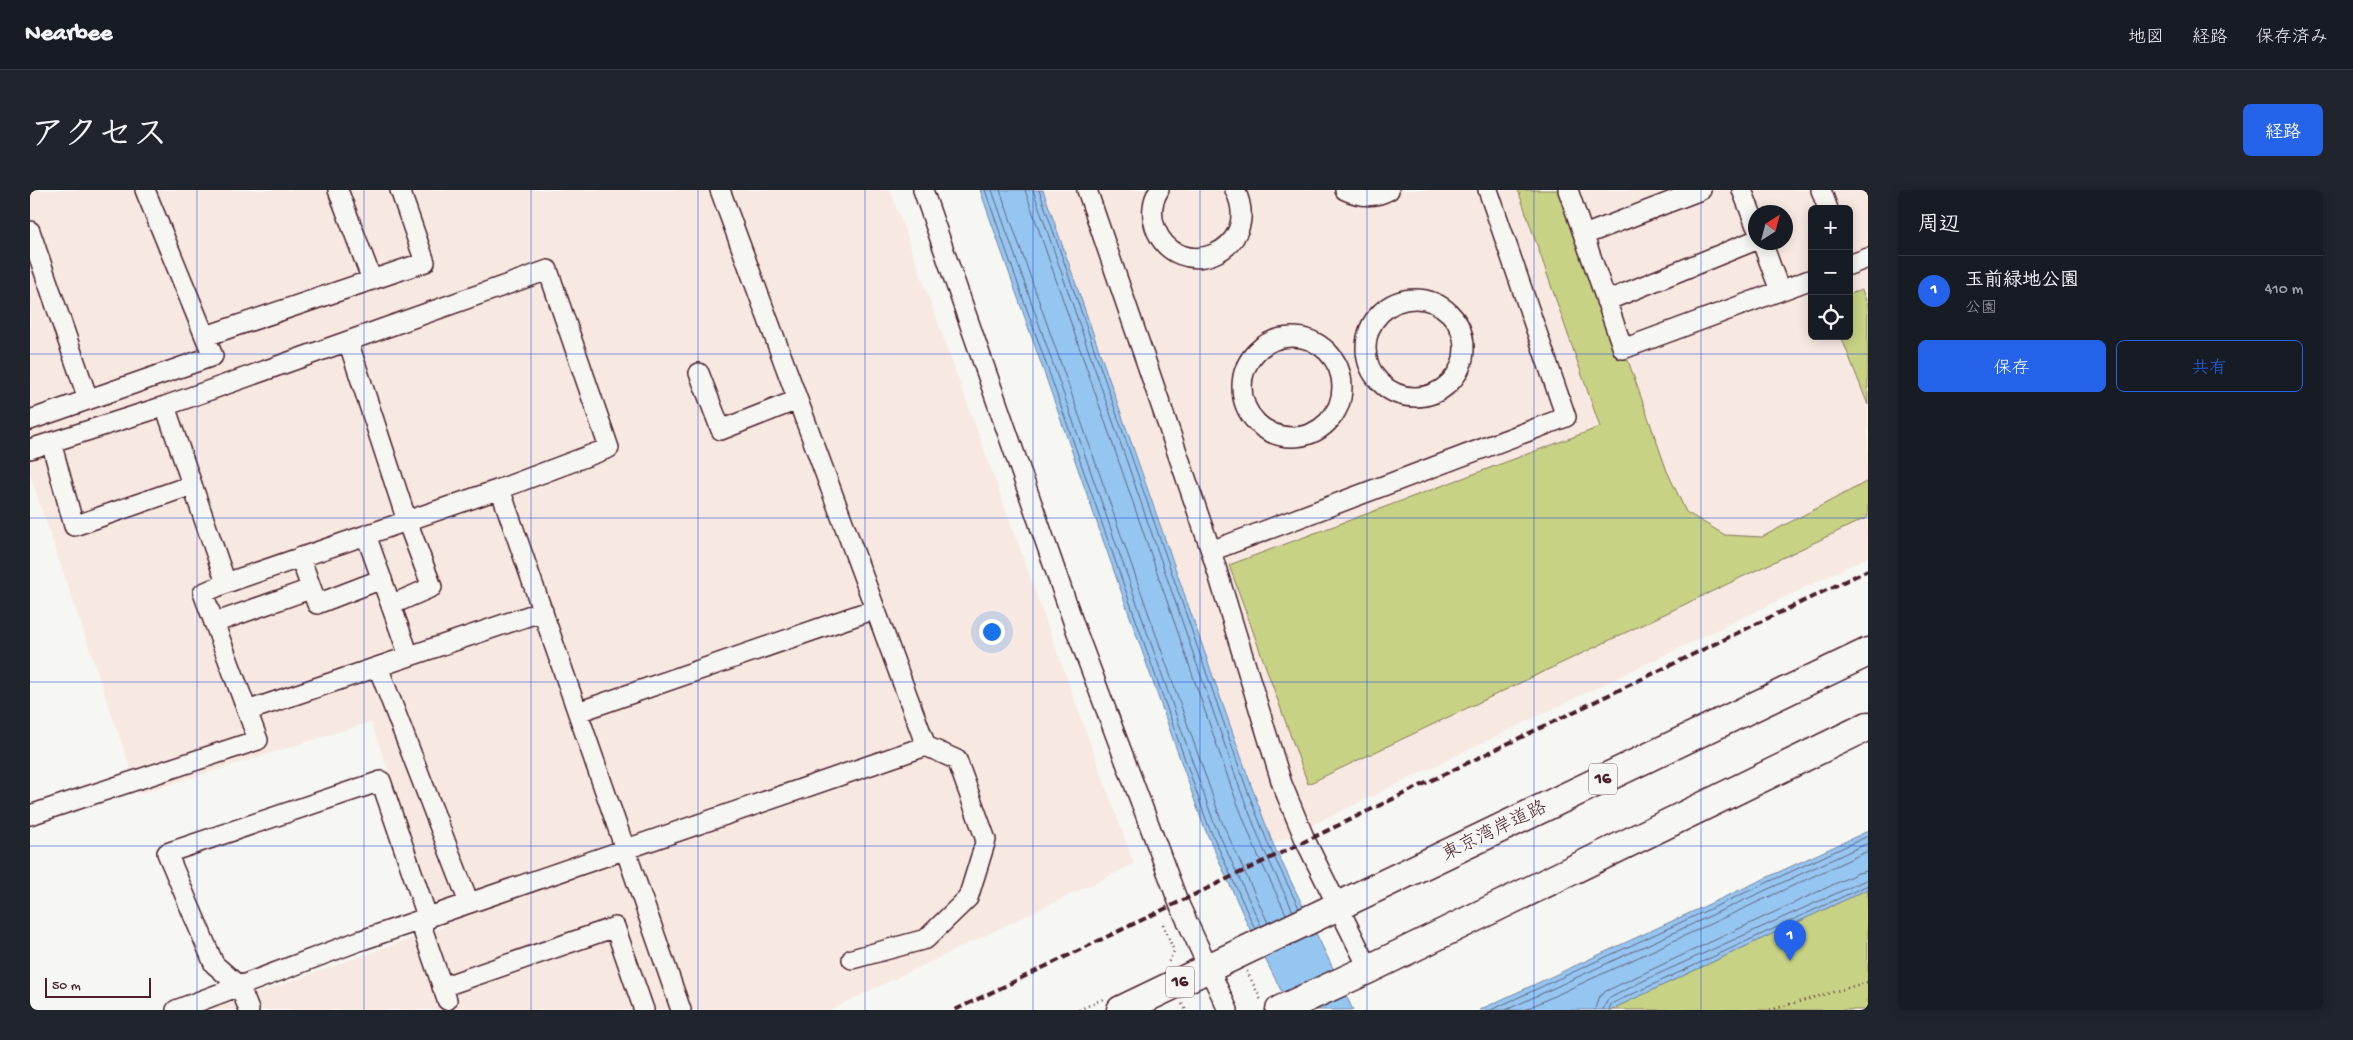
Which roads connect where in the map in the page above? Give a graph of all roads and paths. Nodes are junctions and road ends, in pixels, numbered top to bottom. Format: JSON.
{"nodes":[{"id":1,"x":145,"y":190,"type":"edge"},
{"id":2,"x":338,"y":190,"type":"edge"},
{"id":3,"x":400,"y":190,"type":"edge"},
{"id":4,"x":720,"y":190,"type":"edge"},
{"id":5,"x":923,"y":190,"type":"edge"},
{"id":6,"x":1087,"y":190,"type":"edge"},
{"id":7,"x":1159,"y":190,"type":"edge"},
{"id":8,"x":1235,"y":190,"type":"edge"},
{"id":9,"x":1345,"y":190,"type":"edge"},
{"id":10,"x":1389,"y":190,"type":"edge"},
{"id":11,"x":1488,"y":190,"type":"edge"},
{"id":12,"x":1568,"y":190,"type":"edge"},
{"id":13,"x":1701,"y":190,"type":"edge"},
{"id":14,"x":1742,"y":190,"type":"edge"},
{"id":15,"x":1821,"y":190,"type":"edge"},
{"id":16,"x":1748,"y":205,"type":"edge"},
{"id":17,"x":1827,"y":205,"type":"edge"},
{"id":18,"x":30,"y":231,"type":"edge"},
{"id":19,"x":1584,"y":235,"type":"junction"},
{"id":20,"x":1748,"y":243,"type":"edge"},
{"id":21,"x":1765,"y":250,"type":"edge"},
{"id":22,"x":1868,"y":258,"type":"edge"},
{"id":23,"x":1853,"y":263,"type":"edge"},
{"id":24,"x":372,"y":280,"type":"junction"},
{"id":25,"x":1808,"y":280,"type":"edge"},
{"id":26,"x":1780,"y":291,"type":"junction"},
{"id":27,"x":1431,"y":301,"type":"joint"},
{"id":28,"x":1606,"y":301,"type":"junction"},
{"id":29,"x":206,"y":336,"type":"junction"},
{"id":30,"x":1308,"y":339,"type":"joint"},
{"id":31,"x":348,"y":341,"type":"junction"},
{"id":32,"x":699,"y":373,"type":"dead end"},
{"id":33,"x":88,"y":399,"type":"junction"},
{"id":34,"x":796,"y":400,"type":"junction"},
{"id":35,"x":165,"y":406,"type":"junction"},
{"id":36,"x":30,"y":420,"type":"edge"},
{"id":37,"x":50,"y":442,"type":"junction"},
{"id":38,"x":30,"y":449,"type":"edge"},
{"id":39,"x":192,"y":485,"type":"junction"},
{"id":40,"x":500,"y":489,"type":"junction"},
{"id":41,"x":407,"y":521,"type":"junction"},
{"id":42,"x":366,"y":535,"type":"junction"},
{"id":43,"x":1211,"y":551,"type":"junction"},
{"id":44,"x":300,"y":557,"type":"junction"},
{"id":45,"x":382,"y":579,"type":"junction"},
{"id":46,"x":226,"y":583,"type":"junction"},
{"id":47,"x":310,"y":589,"type":"junction"},
{"id":48,"x":391,"y":605,"type":"junction"},
{"id":49,"x":875,"y":609,"type":"junction"},
{"id":50,"x":543,"y":611,"type":"junction"},
{"id":51,"x":214,"y":623,"type":"junction"},
{"id":52,"x":1868,"y":652,"type":"edge"},
{"id":53,"x":409,"y":656,"type":"junction"},
{"id":54,"x":378,"y":667,"type":"junction"},
{"id":55,"x":247,"y":711,"type":"junction"},
{"id":56,"x":578,"y":712,"type":"junction"},
{"id":57,"x":1868,"y":726,"type":"edge"},
{"id":58,"x":926,"y":746,"type":"junction"},
{"id":59,"x":30,"y":815,"type":"edge"},
{"id":60,"x":625,"y":851,"type":"junction"},
{"id":61,"x":469,"y":903,"type":"junction"},
{"id":62,"x":1339,"y":907,"type":"junction"},
{"id":63,"x":424,"y":920,"type":"junction"},
{"id":64,"x":1163,"y":924,"type":"dead end"},
{"id":65,"x":1239,"y":954,"type":"junction"},
{"id":66,"x":852,"y":959,"type":"dead end"},
{"id":67,"x":1208,"y":968,"type":"junction"},
{"id":68,"x":1164,"y":969,"type":"dead end"},
{"id":69,"x":1369,"y":969,"type":"junction"},
{"id":70,"x":1868,"y":982,"type":"edge"},
{"id":71,"x":240,"y":987,"type":"junction"},
{"id":72,"x":1113,"y":1004,"type":"edge"},
{"id":73,"x":176,"y":1010,"type":"edge"},
{"id":74,"x":249,"y":1010,"type":"edge"},
{"id":75,"x":644,"y":1010,"type":"edge"},
{"id":76,"x":681,"y":1010,"type":"edge"},
{"id":77,"x":1080,"y":1010,"type":"edge"},
{"id":78,"x":1228,"y":1010,"type":"edge"},
{"id":79,"x":1266,"y":1010,"type":"edge"},
{"id":80,"x":1280,"y":1010,"type":"edge"},
{"id":81,"x":1770,"y":1010,"type":"edge"}],
"edges":[{"from":1,"to":29,"type":"street"},
{"from":2,"to":24,"type":"street"},
{"from":3,"to":24,"type":"street"},
{"from":4,"to":34,"type":"street"},
{"from":5,"to":67,"type":"street"},
{"from":6,"to":43,"type":"street"},
{"from":7,"to":8,"type":"street"},
{"from":9,"to":10,"type":"street"},
{"from":11,"to":43,"type":"street"},
{"from":12,"to":19,"type":"street"},
{"from":13,"to":19,"type":"street"},
{"from":14,"to":16,"type":"street"},
{"from":15,"to":17,"type":"street"},
{"from":18,"to":33,"type":"street"},
{"from":19,"to":28,"type":"street"},
{"from":20,"to":28,"type":"street"},
{"from":21,"to":26,"type":"street"},
{"from":22,"to":23,"type":"street"},
{"from":24,"to":29,"type":"street"},
{"from":25,"to":26,"type":"street"},
{"from":26,"to":28,"type":"street"},
{"from":27,"to":27,"type":"street"},
{"from":29,"to":33,"type":"street"},
{"from":30,"to":30,"type":"street"},
{"from":31,"to":35,"type":"street"},
{"from":31,"to":40,"type":"street"},
{"from":31,"to":41,"type":"street"},
{"from":32,"to":34,"type":"street"},
{"from":33,"to":36,"type":"street"},
{"from":34,"to":49,"type":"street"},
{"from":35,"to":37,"type":"street"},
{"from":35,"to":39,"type":"street"},
{"from":37,"to":38,"type":"street"},
{"from":37,"to":39,"type":"street"},
{"from":39,"to":46,"type":"street"},
{"from":40,"to":41,"type":"street"},
{"from":40,"to":50,"type":"street"},
{"from":41,"to":42,"type":"street"},
{"from":41,"to":48,"type":"street"},
{"from":42,"to":44,"type":"street"},
{"from":42,"to":45,"type":"street"},
{"from":43,"to":62,"type":"street"},
{"from":44,"to":46,"type":"street"},
{"from":44,"to":47,"type":"street"},
{"from":45,"to":47,"type":"street"},
{"from":45,"to":48,"type":"street"},
{"from":46,"to":51,"type":"street"},
{"from":47,"to":51,"type":"street"},
{"from":48,"to":53,"type":"street"},
{"from":49,"to":56,"type":"street"},
{"from":49,"to":58,"type":"street"},
{"from":50,"to":53,"type":"street"},
{"from":50,"to":56,"type":"street"},
{"from":51,"to":55,"type":"street"},
{"from":52,"to":62,"type":"highway","name":"東京湾岸道路","number":"16"},
{"from":53,"to":54,"type":"street"},
{"from":54,"to":55,"type":"street"},
{"from":54,"to":61,"type":"street"},
{"from":55,"to":59,"type":"street"},
{"from":56,"to":60,"type":"street"},
{"from":57,"to":69,"type":"highway"},
{"from":58,"to":60,"type":"street"},
{"from":58,"to":66,"type":"street"},
{"from":60,"to":61,"type":"street"},
{"from":60,"to":76,"type":"street"},
{"from":61,"to":63,"type":"street"},
{"from":62,"to":65,"type":"highway","name":"東京湾岸道路","number":"16"},
{"from":62,"to":69,"type":"street"},
{"from":63,"to":71,"type":"street"},
{"from":63,"to":71,"type":"street"},
{"from":63,"to":75,"type":"street"},
{"from":64,"to":68,"type":"path"},
{"from":65,"to":67,"type":"highway","name":"東京湾岸道路","number":"16"},
{"from":65,"to":79,"type":"path"},
{"from":67,"to":72,"type":"highway","name":"東京湾岸道路","number":"16"},
{"from":67,"to":78,"type":"street"},
{"from":69,"to":80,"type":"highway"},
{"from":70,"to":81,"type":"path"},
{"from":71,"to":73,"type":"street"},
{"from":71,"to":74,"type":"street"},
{"from":72,"to":77,"type":"path"}]}
